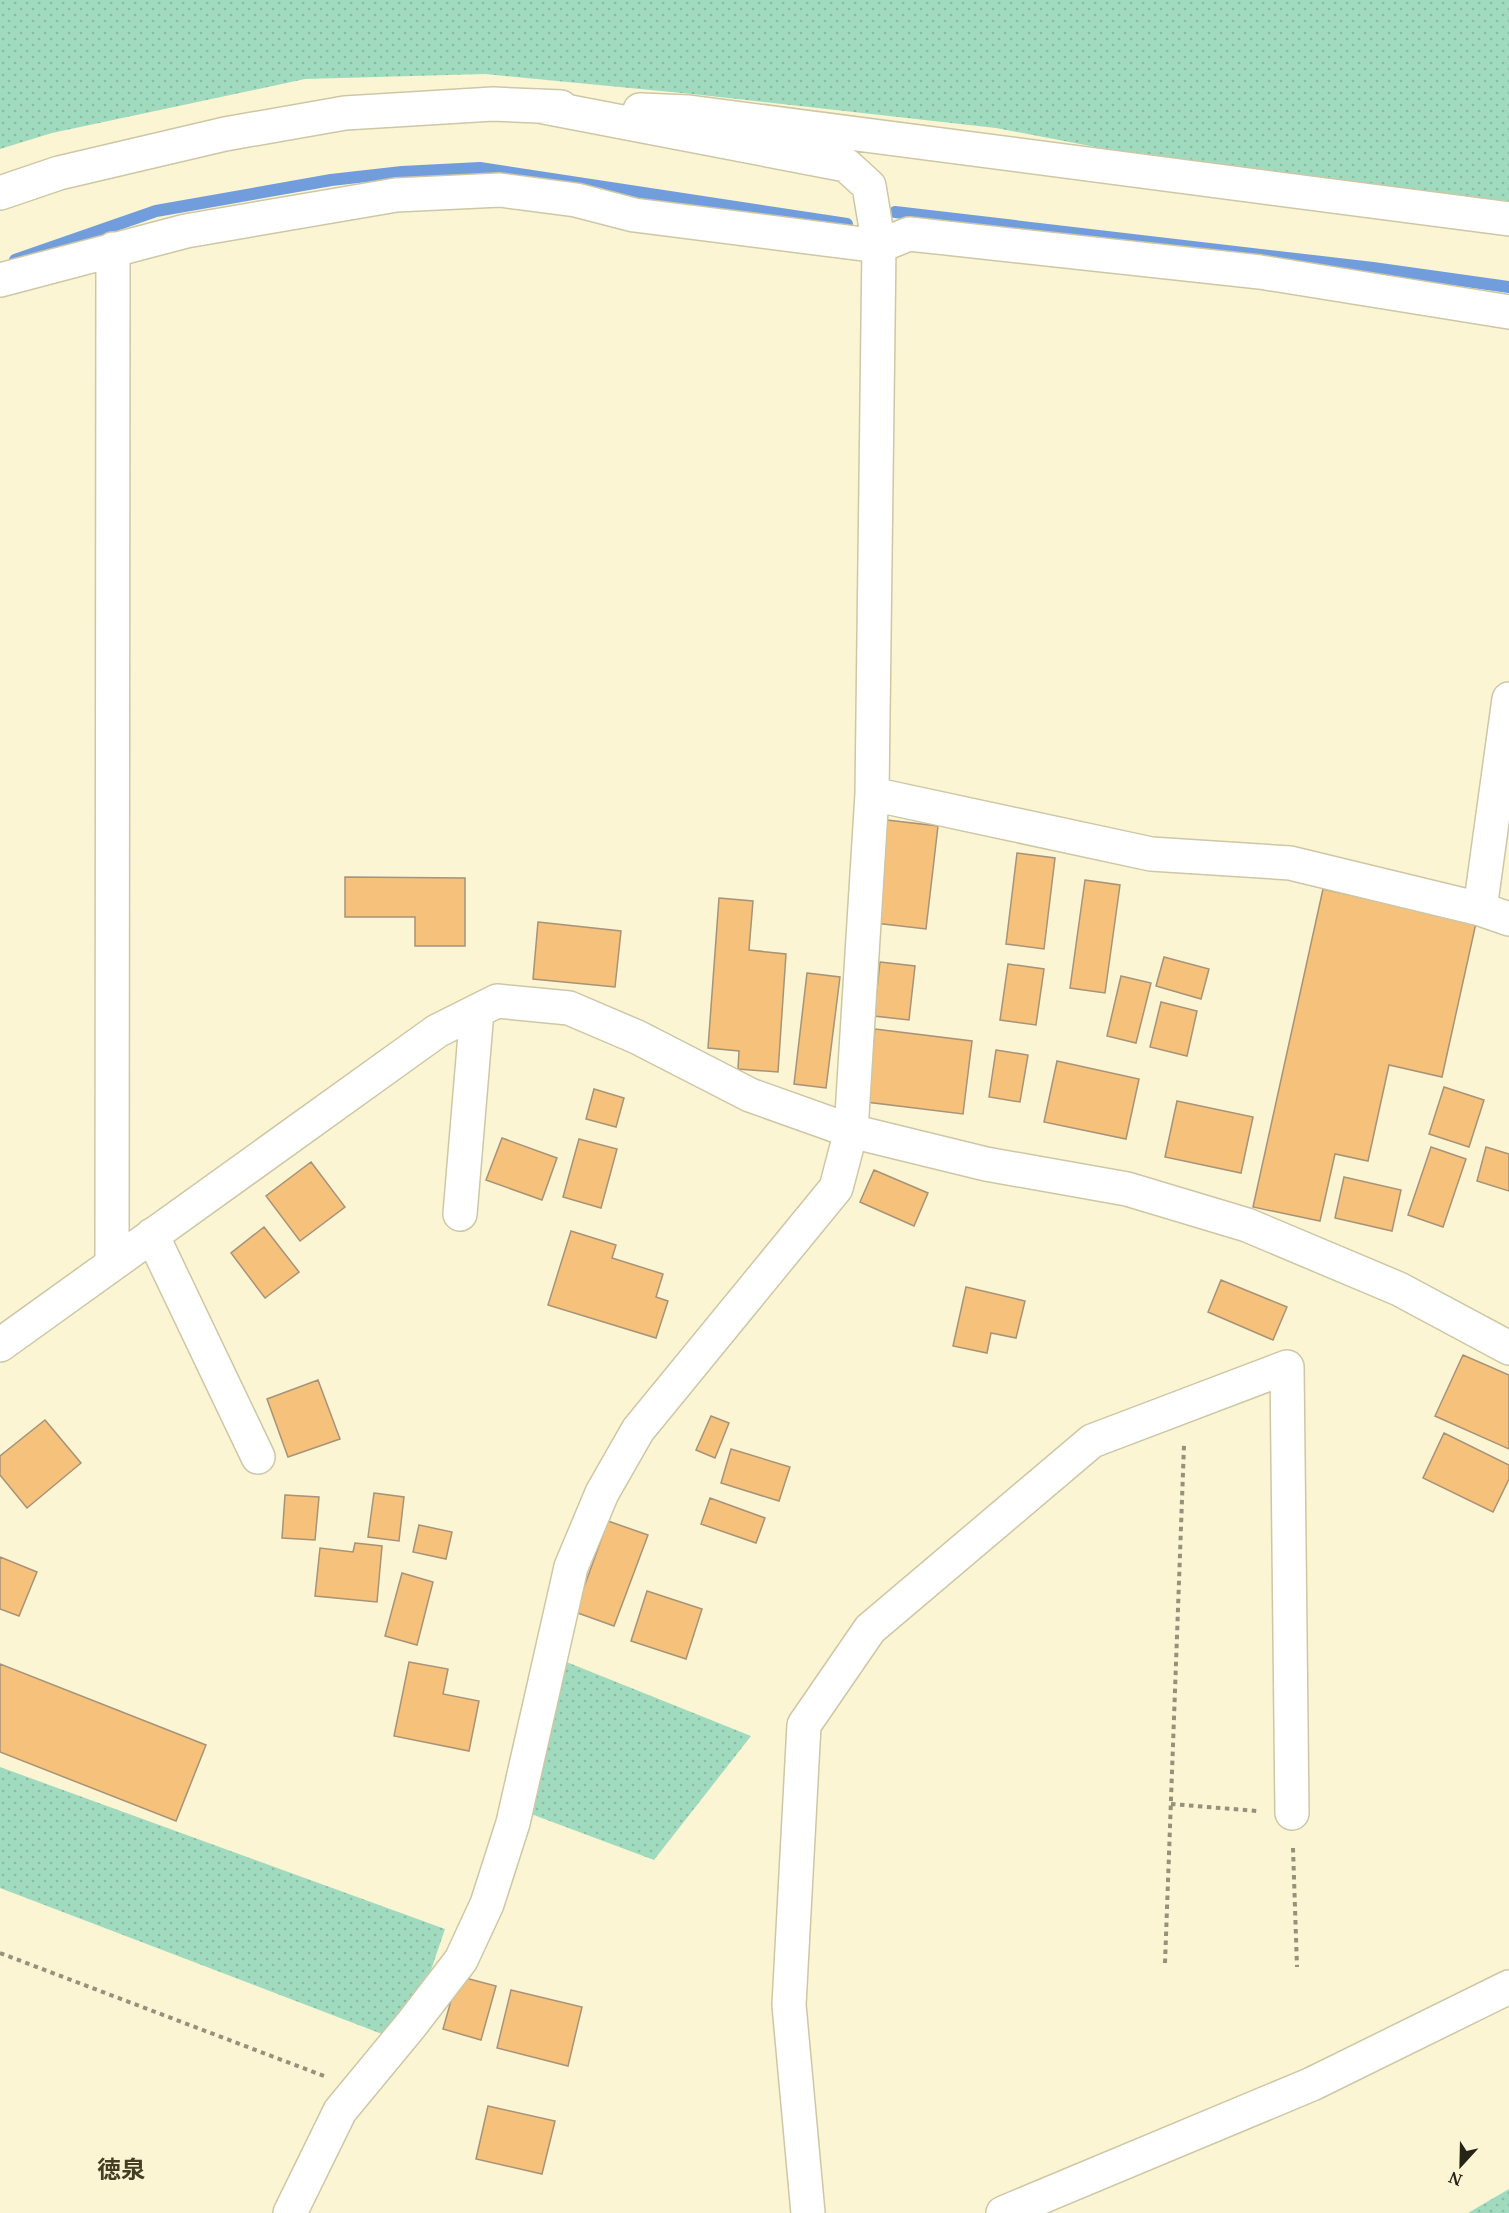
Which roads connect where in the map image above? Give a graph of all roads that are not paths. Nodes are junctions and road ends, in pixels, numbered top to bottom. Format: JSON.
{"nodes":[{"id":1,"x":539,"y":106,"type":"junction"},
{"id":2,"x":0,"y":193,"type":"edge"},
{"id":3,"x":1509,"y":219,"type":"edge"},
{"id":4,"x":879,"y":246,"type":"junction"},
{"id":5,"x":113,"y":249,"type":"junction"},
{"id":6,"x":0,"y":280,"type":"edge"},
{"id":7,"x":1509,"y":312,"type":"edge"},
{"id":8,"x":1509,"y":699,"type":"edge"},
{"id":9,"x":872,"y":794,"type":"junction"},
{"id":10,"x":1494,"y":914,"type":"edge"},
{"id":11,"x":477,"y":1011,"type":"junction"},
{"id":12,"x":851,"y":1131,"type":"junction"},
{"id":13,"x":460,"y":1214,"type":"dead end"},
{"id":14,"x":152,"y":1235,"type":"junction"},
{"id":15,"x":112,"y":1264,"type":"junction"},
{"id":16,"x":0,"y":1345,"type":"edge"},
{"id":17,"x":1509,"y":1348,"type":"edge"},
{"id":18,"x":258,"y":1457,"type":"dead end"},
{"id":19,"x":1292,"y":1813,"type":"road end"},
{"id":20,"x":1509,"y":1988,"type":"edge"},
{"id":21,"x":290,"y":2213,"type":"edge"},
{"id":22,"x":808,"y":2213,"type":"edge"},
{"id":23,"x":1003,"y":2213,"type":"edge"}],
"edges":[{"from":1,"to":2,"type":"street"},
{"from":1,"to":3,"type":"street"},
{"from":1,"to":4,"type":"street"},
{"from":4,"to":5,"type":"street"},
{"from":4,"to":7,"type":"street"},
{"from":4,"to":9,"type":"street"},
{"from":5,"to":6,"type":"street"},
{"from":5,"to":15,"type":"street"},
{"from":8,"to":10,"type":"street"},
{"from":9,"to":10,"type":"street"},
{"from":9,"to":12,"type":"street"},
{"from":11,"to":12,"type":"street"},
{"from":11,"to":13,"type":"street"},
{"from":11,"to":14,"type":"street"},
{"from":12,"to":17,"type":"street"},
{"from":12,"to":21,"type":"street"},
{"from":14,"to":15,"type":"street"},
{"from":14,"to":18,"type":"street"},
{"from":15,"to":16,"type":"street"},
{"from":19,"to":22,"type":"street"},
{"from":20,"to":23,"type":"street"}]}
